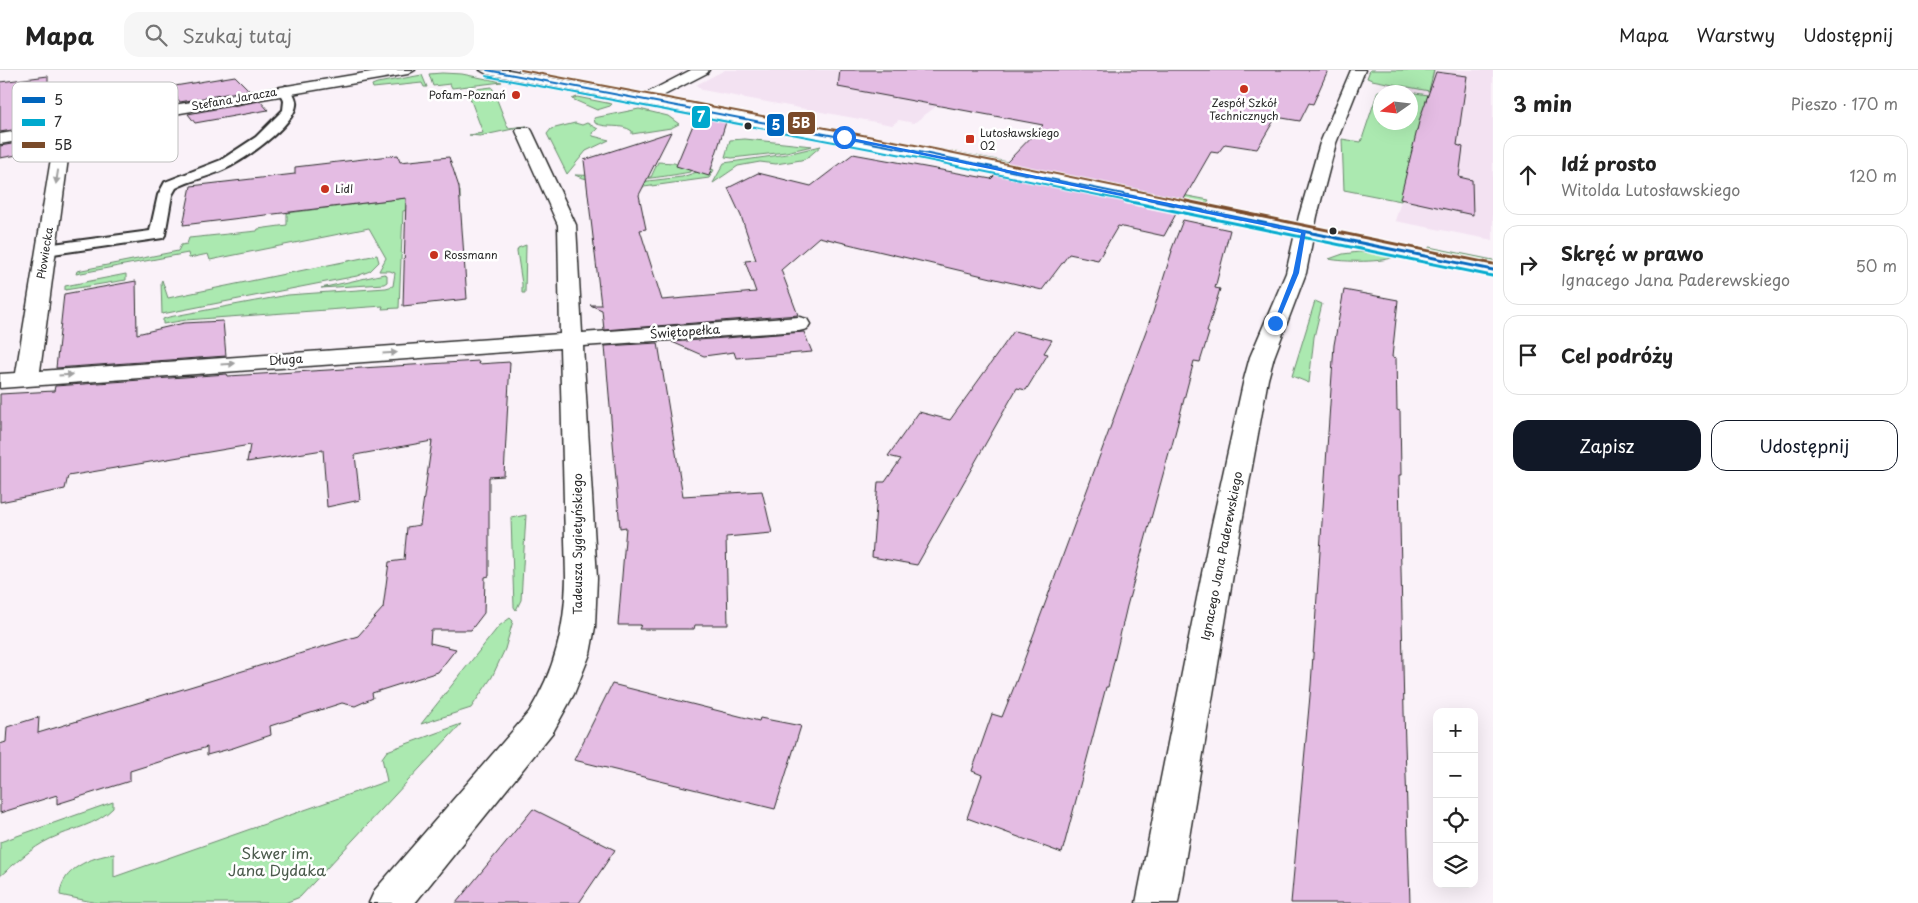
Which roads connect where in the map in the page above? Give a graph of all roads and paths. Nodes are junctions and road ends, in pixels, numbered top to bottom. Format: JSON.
{"nodes":[{"id":1,"x":408,"y":70,"type":"edge"},
{"id":2,"x":487,"y":70,"type":"edge"},
{"id":3,"x":547,"y":70,"type":"edge"},
{"id":4,"x":702,"y":70,"type":"edge"},
{"id":5,"x":1358,"y":70,"type":"edge"},
{"id":6,"x":286,"y":90,"type":"junction"},
{"id":7,"x":660,"y":92,"type":"junction"},
{"id":8,"x":642,"y":101,"type":"junction"},
{"id":9,"x":178,"y":108,"type":"edge"},
{"id":10,"x":524,"y":131,"type":"dead end"},
{"id":11,"x":59,"y":162,"type":"edge"},
{"id":12,"x":1306,"y":224,"type":"junction"},
{"id":13,"x":46,"y":250,"type":"junction"},
{"id":14,"x":1493,"y":252,"type":"edge"},
{"id":15,"x":1493,"y":270,"type":"edge"},
{"id":16,"x":799,"y":324,"type":"dead end"},
{"id":17,"x":572,"y":340,"type":"junction"},
{"id":18,"x":26,"y":378,"type":"junction"},
{"id":19,"x":0,"y":381,"type":"edge"},
{"id":20,"x":390,"y":903,"type":"edge"},
{"id":21,"x":1157,"y":903,"type":"edge"}],
"edges":[{"from":1,"to":6,"type":"street","name":"Stefana Jaracza"},
{"from":2,"to":8,"type":"street"},
{"from":3,"to":7,"type":"street"},
{"from":4,"to":7,"type":"street"},
{"from":5,"to":12,"type":"street","name":"Ignacego Jana Paderewskiego"},
{"from":6,"to":9,"type":"street","name":"Stefana Jaracza"},
{"from":6,"to":13,"type":"lane"},
{"from":7,"to":8,"type":"street"},
{"from":7,"to":12,"type":"street"},
{"from":8,"to":12,"type":"street"},
{"from":10,"to":17,"type":"street","name":"Tadeusza Sygietyńskiego"},
{"from":11,"to":13,"type":"street","name":"Płowiecka","one_way":true},
{"from":12,"to":14,"type":"street"},
{"from":12,"to":15,"type":"street"},
{"from":12,"to":21,"type":"street","name":"Ignacego Jana Paderewskiego"},
{"from":13,"to":18,"type":"street","name":"Płowiecka"},
{"from":16,"to":17,"type":"street","name":"Świętopełka"},
{"from":18,"to":17,"type":"street","name":"Długa","one_way":true},
{"from":17,"to":20,"type":"street","name":"Tadeusza Sygietyńskiego"},
{"from":18,"to":19,"type":"street","name":"Długa"}]}
